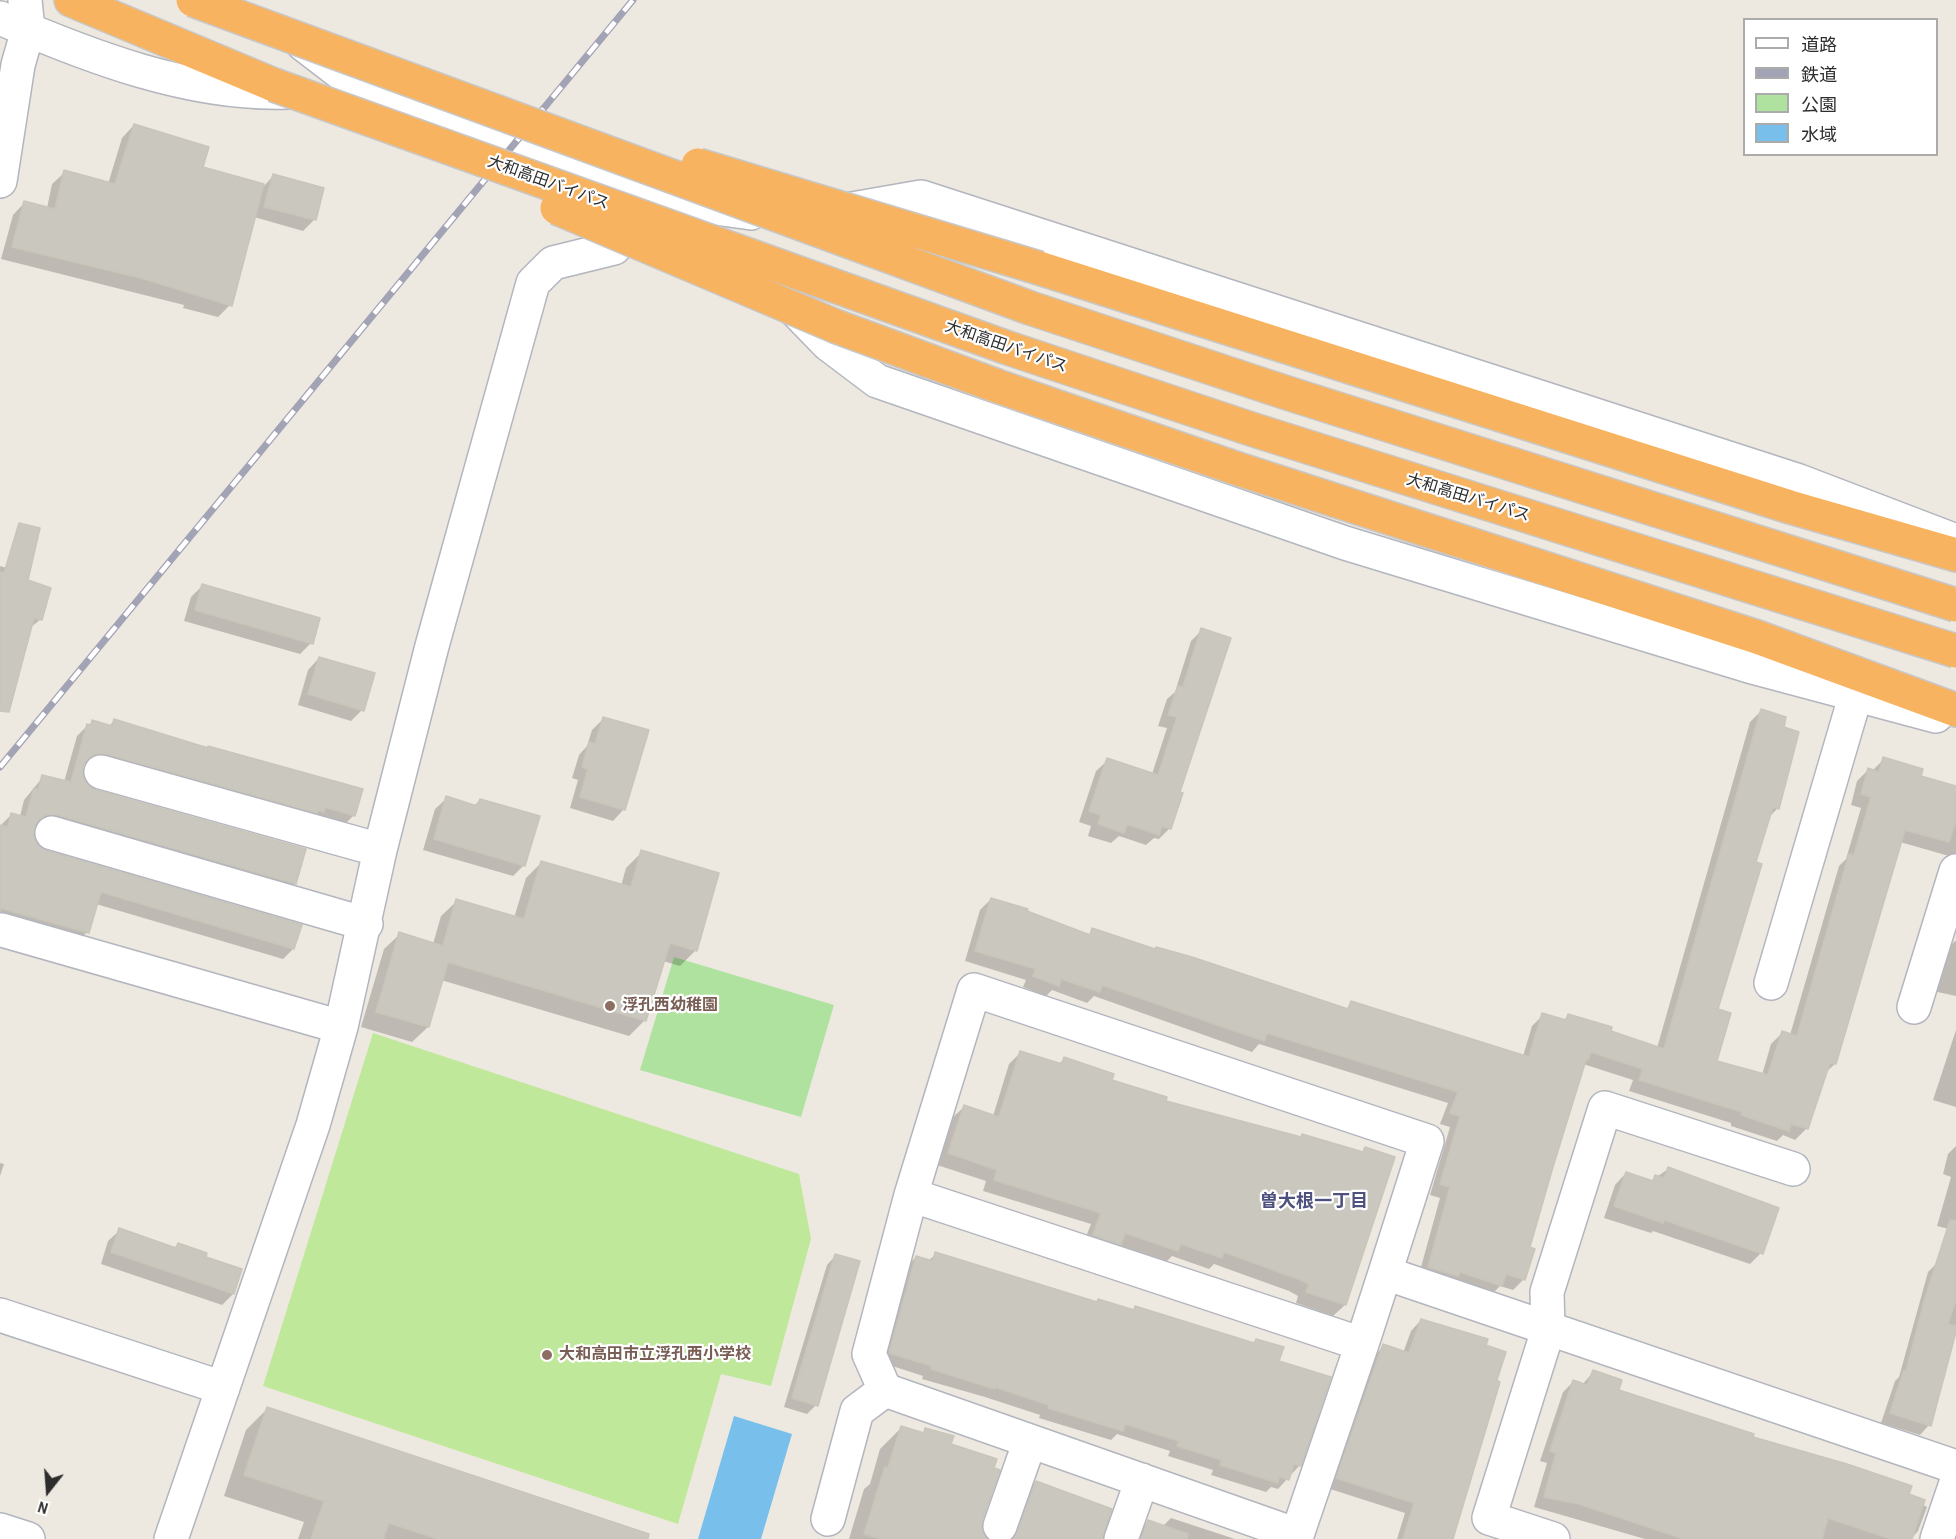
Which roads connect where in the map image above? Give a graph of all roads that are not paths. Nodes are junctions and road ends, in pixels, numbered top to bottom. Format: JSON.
{"nodes":[{"id":1,"x":71,"y":0,"type":"edge"},
{"id":2,"x":193,"y":0,"type":"edge"},
{"id":3,"x":240,"y":0,"type":"edge"},
{"id":4,"x":18,"y":16,"type":"edge"},
{"id":5,"x":344,"y":58,"type":"junction"},
{"id":6,"x":274,"y":85,"type":"junction"},
{"id":7,"x":395,"y":101,"type":"junction"},
{"id":8,"x":0,"y":181,"type":"edge"},
{"id":9,"x":640,"y":197,"type":"junction"},
{"id":10,"x":1956,"y":541,"type":"edge"},
{"id":11,"x":1956,"y":555,"type":"edge"},
{"id":12,"x":1956,"y":605,"type":"edge"},
{"id":13,"x":1956,"y":651,"type":"edge"},
{"id":14,"x":1857,"y":694,"type":"junction"},
{"id":15,"x":1956,"y":710,"type":"edge"},
{"id":16,"x":1956,"y":722,"type":"edge"},
{"id":17,"x":101,"y":772,"type":"dead end"},
{"id":18,"x":52,"y":833,"type":"dead end"},
{"id":19,"x":380,"y":850,"type":"junction"},
{"id":20,"x":1956,"y":871,"type":"edge"},
{"id":21,"x":366,"y":924,"type":"junction"},
{"id":22,"x":2,"y":930,"type":"dead end"},
{"id":23,"x":1771,"y":983,"type":"dead end"},
{"id":24,"x":1914,"y":1007,"type":"dead end"},
{"id":25,"x":341,"y":1027,"type":"junction"},
{"id":26,"x":1792,"y":1169,"type":"dead end"},
{"id":27,"x":911,"y":1195,"type":"junction"},
{"id":28,"x":1385,"y":1273,"type":"junction"},
{"id":29,"x":0,"y":1315,"type":"edge"},
{"id":30,"x":1548,"y":1330,"type":"junction"},
{"id":31,"x":1362,"y":1344,"type":"junction"},
{"id":32,"x":223,"y":1388,"type":"junction"},
{"id":33,"x":885,"y":1390,"type":"junction"},
{"id":34,"x":1030,"y":1441,"type":"junction"},
{"id":35,"x":1956,"y":1467,"type":"edge"},
{"id":36,"x":1142,"y":1480,"type":"junction"},
{"id":37,"x":1956,"y":1484,"type":"edge"},
{"id":38,"x":828,"y":1519,"type":"dead end"},
{"id":39,"x":1000,"y":1526,"type":"dead end"},
{"id":40,"x":0,"y":1530,"type":"edge"},
{"id":41,"x":1296,"y":1537,"type":"edge"},
{"id":42,"x":28,"y":1539,"type":"edge"},
{"id":43,"x":171,"y":1539,"type":"edge"},
{"id":44,"x":1121,"y":1539,"type":"edge"},
{"id":45,"x":1553,"y":1539,"type":"edge"},
{"id":46,"x":1937,"y":1539,"type":"edge"}],
"edges":[{"from":1,"to":6,"type":"highway","name":"大和高田バイパス"},
{"from":2,"to":5,"type":"highway","bridge":true},
{"from":3,"to":7,"type":"street"},
{"from":4,"to":7,"type":"street"},
{"from":4,"to":8,"type":"street"},
{"from":5,"to":11,"type":"highway","bridge":true},
{"from":5,"to":12,"type":"highway","bridge":true},
{"from":6,"to":13,"type":"highway","name":"大和高田バイパス","bridge":true},
{"from":6,"to":15,"type":"highway","bridge":true},
{"from":7,"to":9,"type":"street"},
{"from":9,"to":10,"type":"street"},
{"from":9,"to":14,"type":"street"},
{"from":9,"to":19,"type":"street"},
{"from":14,"to":16,"type":"street"},
{"from":14,"to":23,"type":"street"},
{"from":17,"to":19,"type":"street"},
{"from":18,"to":21,"type":"street"},
{"from":19,"to":21,"type":"street"},
{"from":20,"to":24,"type":"street"},
{"from":21,"to":25,"type":"street"},
{"from":22,"to":25,"type":"street"},
{"from":25,"to":32,"type":"street"},
{"from":26,"to":30,"type":"street"},
{"from":27,"to":28,"type":"street"},
{"from":27,"to":31,"type":"street"},
{"from":27,"to":33,"type":"street"},
{"from":28,"to":30,"type":"street"},
{"from":28,"to":31,"type":"street"},
{"from":29,"to":32,"type":"street"},
{"from":30,"to":35,"type":"street"},
{"from":30,"to":45,"type":"street"},
{"from":31,"to":41,"type":"street"},
{"from":32,"to":43,"type":"street"},
{"from":33,"to":34,"type":"street"},
{"from":33,"to":38,"type":"street"},
{"from":34,"to":36,"type":"street"},
{"from":34,"to":39,"type":"street"},
{"from":36,"to":41,"type":"street"},
{"from":36,"to":44,"type":"street"},
{"from":37,"to":46,"type":"street"},
{"from":40,"to":42,"type":"street"}]}
